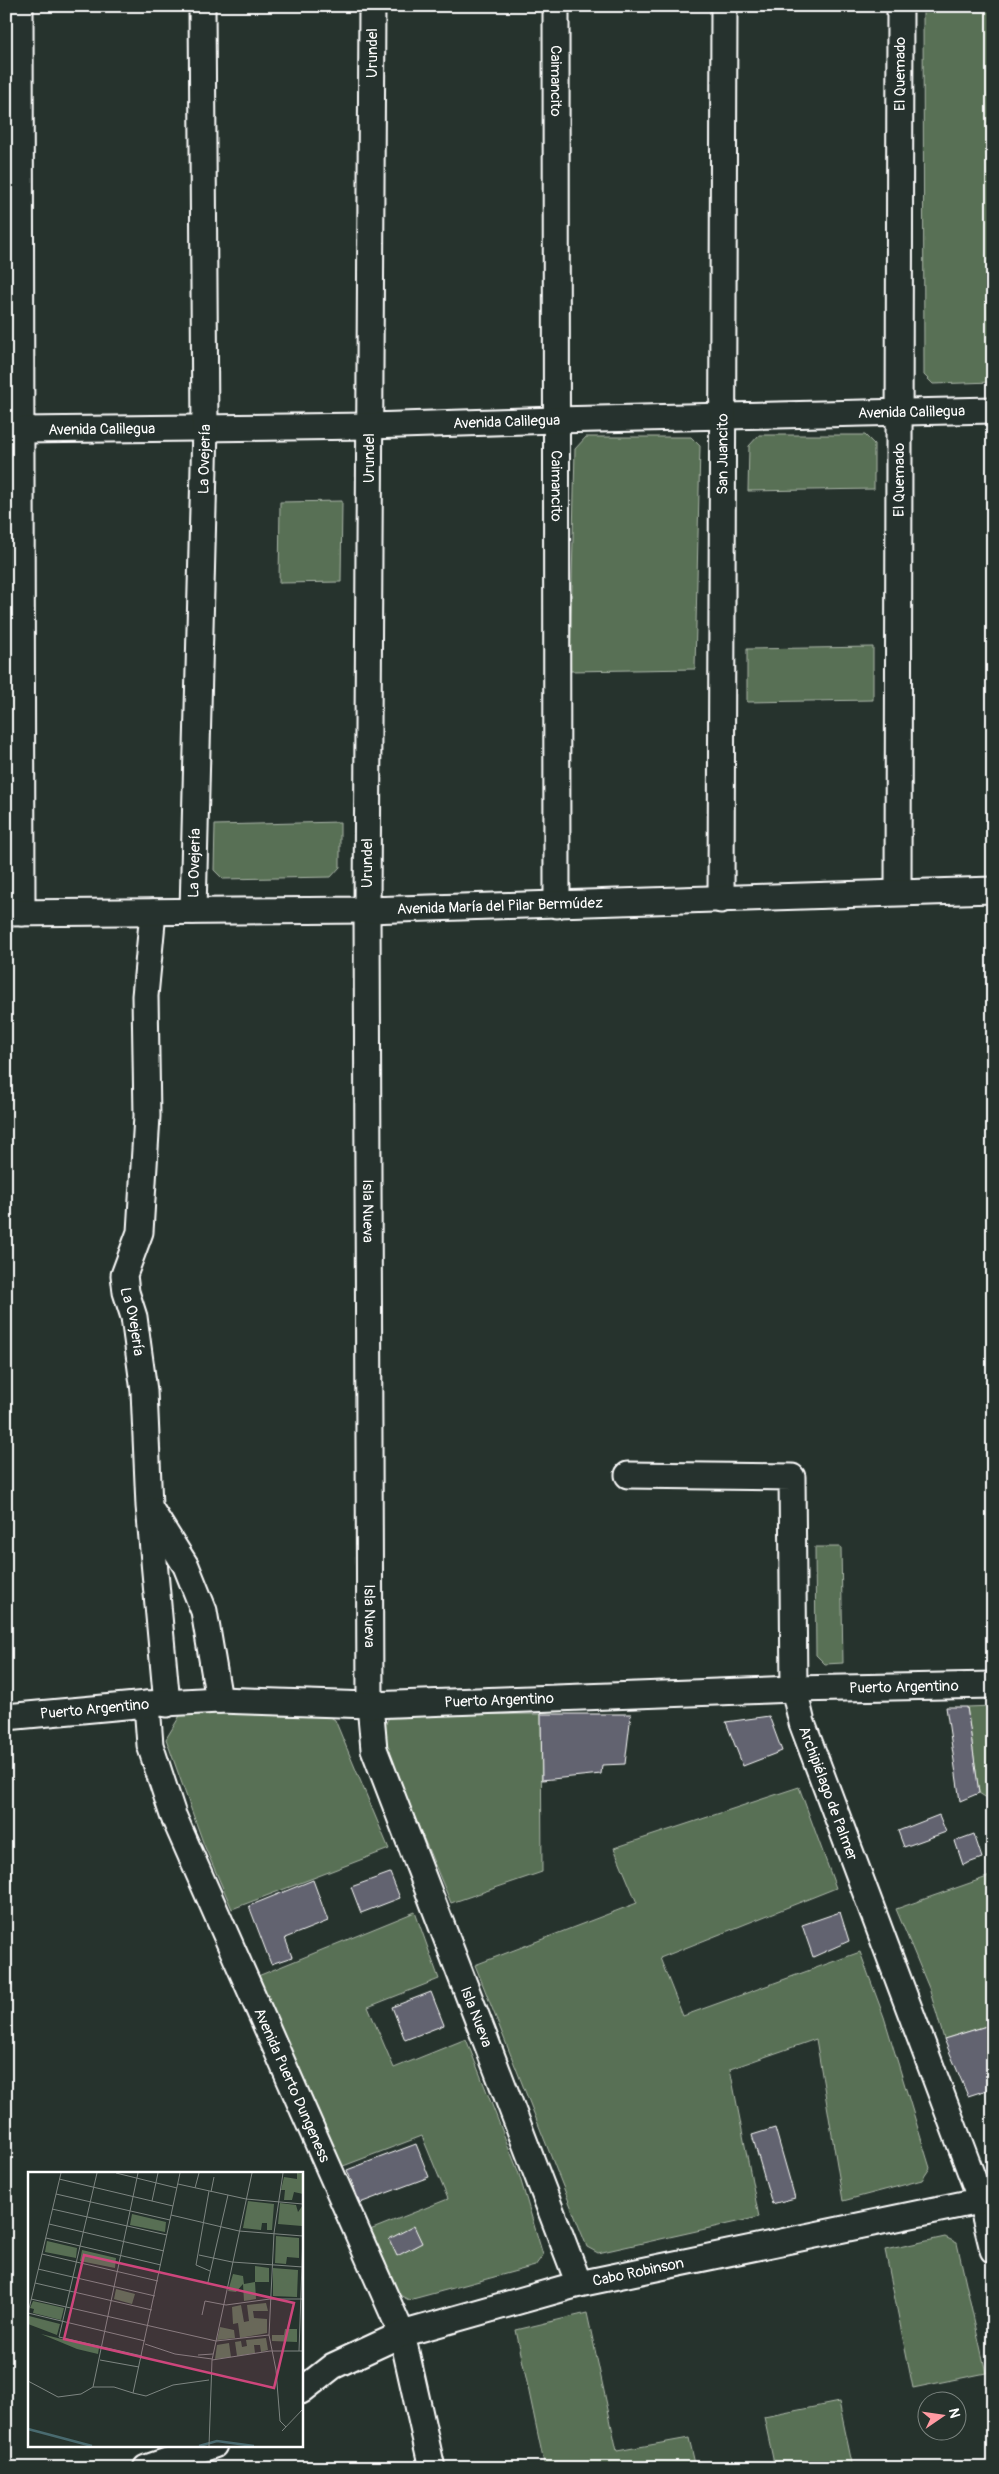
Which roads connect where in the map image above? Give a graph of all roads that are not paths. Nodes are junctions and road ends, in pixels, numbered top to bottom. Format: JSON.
{"nodes":[{"id":1,"x":20,"y":6,"type":"edge"},
{"id":2,"x":202,"y":6,"type":"edge"},
{"id":3,"x":372,"y":6,"type":"edge"},
{"id":4,"x":556,"y":6,"type":"edge"},
{"id":5,"x":724,"y":6,"type":"edge"},
{"id":6,"x":900,"y":6,"type":"edge"},
{"id":7,"x":993,"y":410,"type":"edge"},
{"id":8,"x":899,"y":412,"type":"junction"},
{"id":9,"x":723,"y":417,"type":"junction"},
{"id":10,"x":555,"y":420,"type":"junction"},
{"id":11,"x":370,"y":426,"type":"junction"},
{"id":12,"x":205,"y":427,"type":"junction"},
{"id":13,"x":14,"y":432,"type":"edge"},
{"id":14,"x":993,"y":890,"type":"edge"},
{"id":15,"x":898,"y":892,"type":"junction"},
{"id":16,"x":722,"y":900,"type":"junction"},
{"id":17,"x":557,"y":905,"type":"junction"},
{"id":18,"x":367,"y":910,"type":"junction"},
{"id":19,"x":193,"y":911,"type":"junction"},
{"id":20,"x":152,"y":912,"type":"junction"},
{"id":21,"x":14,"y":913,"type":"edge"},
{"id":22,"x":628,"y":1475,"type":"dead end"},
{"id":23,"x":149,"y":1506,"type":"junction"},
{"id":24,"x":993,"y":1685,"type":"edge"},
{"id":25,"x":794,"y":1689,"type":"junction"},
{"id":26,"x":219,"y":1700,"type":"junction"},
{"id":27,"x":157,"y":1704,"type":"junction"},
{"id":28,"x":370,"y":1705,"type":"junction"},
{"id":29,"x":6,"y":1717,"type":"edge"},
{"id":30,"x":987,"y":2199,"type":"edge"},
{"id":31,"x":993,"y":2250,"type":"edge"},
{"id":32,"x":579,"y":2284,"type":"junction"},
{"id":33,"x":402,"y":2334,"type":"junction"},
{"id":34,"x":302,"y":2391,"type":"edge"},
{"id":35,"x":211,"y":2446,"type":"edge"},
{"id":36,"x":146,"y":2468,"type":"edge"},
{"id":37,"x":432,"y":2468,"type":"edge"}],
"edges":[{"from":1,"to":13,"type":"street"},
{"from":2,"to":12,"type":"street","name":"La Ovejería"},
{"from":3,"to":11,"type":"street","name":"Urundel"},
{"from":4,"to":10,"type":"street","name":"Caimancito"},
{"from":5,"to":9,"type":"street","name":"San Juancito"},
{"from":6,"to":8,"type":"street","name":"El Quemado"},
{"from":7,"to":8,"type":"street","name":"Avenida Calilegua"},
{"from":8,"to":9,"type":"street","name":"Avenida Calilegua"},
{"from":8,"to":15,"type":"street","name":"El Quemado"},
{"from":9,"to":10,"type":"street","name":"Avenida Calilegua"},
{"from":9,"to":16,"type":"street","name":"San Juancito"},
{"from":10,"to":11,"type":"street","name":"Avenida Calilegua"},
{"from":10,"to":17,"type":"street","name":"Caimancito"},
{"from":11,"to":12,"type":"street","name":"Avenida Calilegua"},
{"from":11,"to":18,"type":"street","name":"Urundel"},
{"from":12,"to":13,"type":"street","name":"Avenida Calilegua"},
{"from":12,"to":19,"type":"street","name":"La Ovejería"},
{"from":13,"to":21,"type":"street"},
{"from":14,"to":15,"type":"street","name":"Avenida María del Pilar Bermúdez"},
{"from":15,"to":16,"type":"street","name":"Avenida María del Pilar Bermúdez"},
{"from":16,"to":17,"type":"street","name":"Avenida María del Pilar Bermúdez"},
{"from":17,"to":18,"type":"street","name":"Avenida María del Pilar Bermúdez"},
{"from":18,"to":19,"type":"street","name":"Avenida María del Pilar Bermúdez"},
{"from":18,"to":28,"type":"street","name":"Isla Nueva"},
{"from":19,"to":20,"type":"street","name":"Avenida María del Pilar Bermúdez"},
{"from":20,"to":21,"type":"street","name":"Avenida María del Pilar Bermúdez"},
{"from":20,"to":23,"type":"street","name":"La Ovejería"},
{"from":22,"to":25,"type":"street","name":"Archipiélago de Palmer"},
{"from":23,"to":26,"type":"street"},
{"from":23,"to":27,"type":"street","name":"La Ovejería"},
{"from":24,"to":25,"type":"street","name":"Puerto Argentino"},
{"from":25,"to":28,"type":"street","name":"Puerto Argentino"},
{"from":25,"to":30,"type":"street","name":"Archipiélago de Palmer"},
{"from":26,"to":27,"type":"street","name":"Puerto Argentino"},
{"from":26,"to":28,"type":"street","name":"Puerto Argentino"},
{"from":27,"to":29,"type":"street","name":"Puerto Argentino"},
{"from":27,"to":33,"type":"street","name":"Avenida Puerto Dungeness"},
{"from":28,"to":32,"type":"street","name":"Isla Nueva"},
{"from":30,"to":31,"type":"street","name":"Archipiélago de Palmer"},
{"from":30,"to":32,"type":"street","name":"Cabo Robinson"},
{"from":32,"to":33,"type":"street","name":"Cabo Robinson"},
{"from":33,"to":34,"type":"street","name":"Cabo Robinson"},
{"from":33,"to":37,"type":"street","name":"Avenida Puerto Dungeness"},
{"from":35,"to":36,"type":"street"}]}
